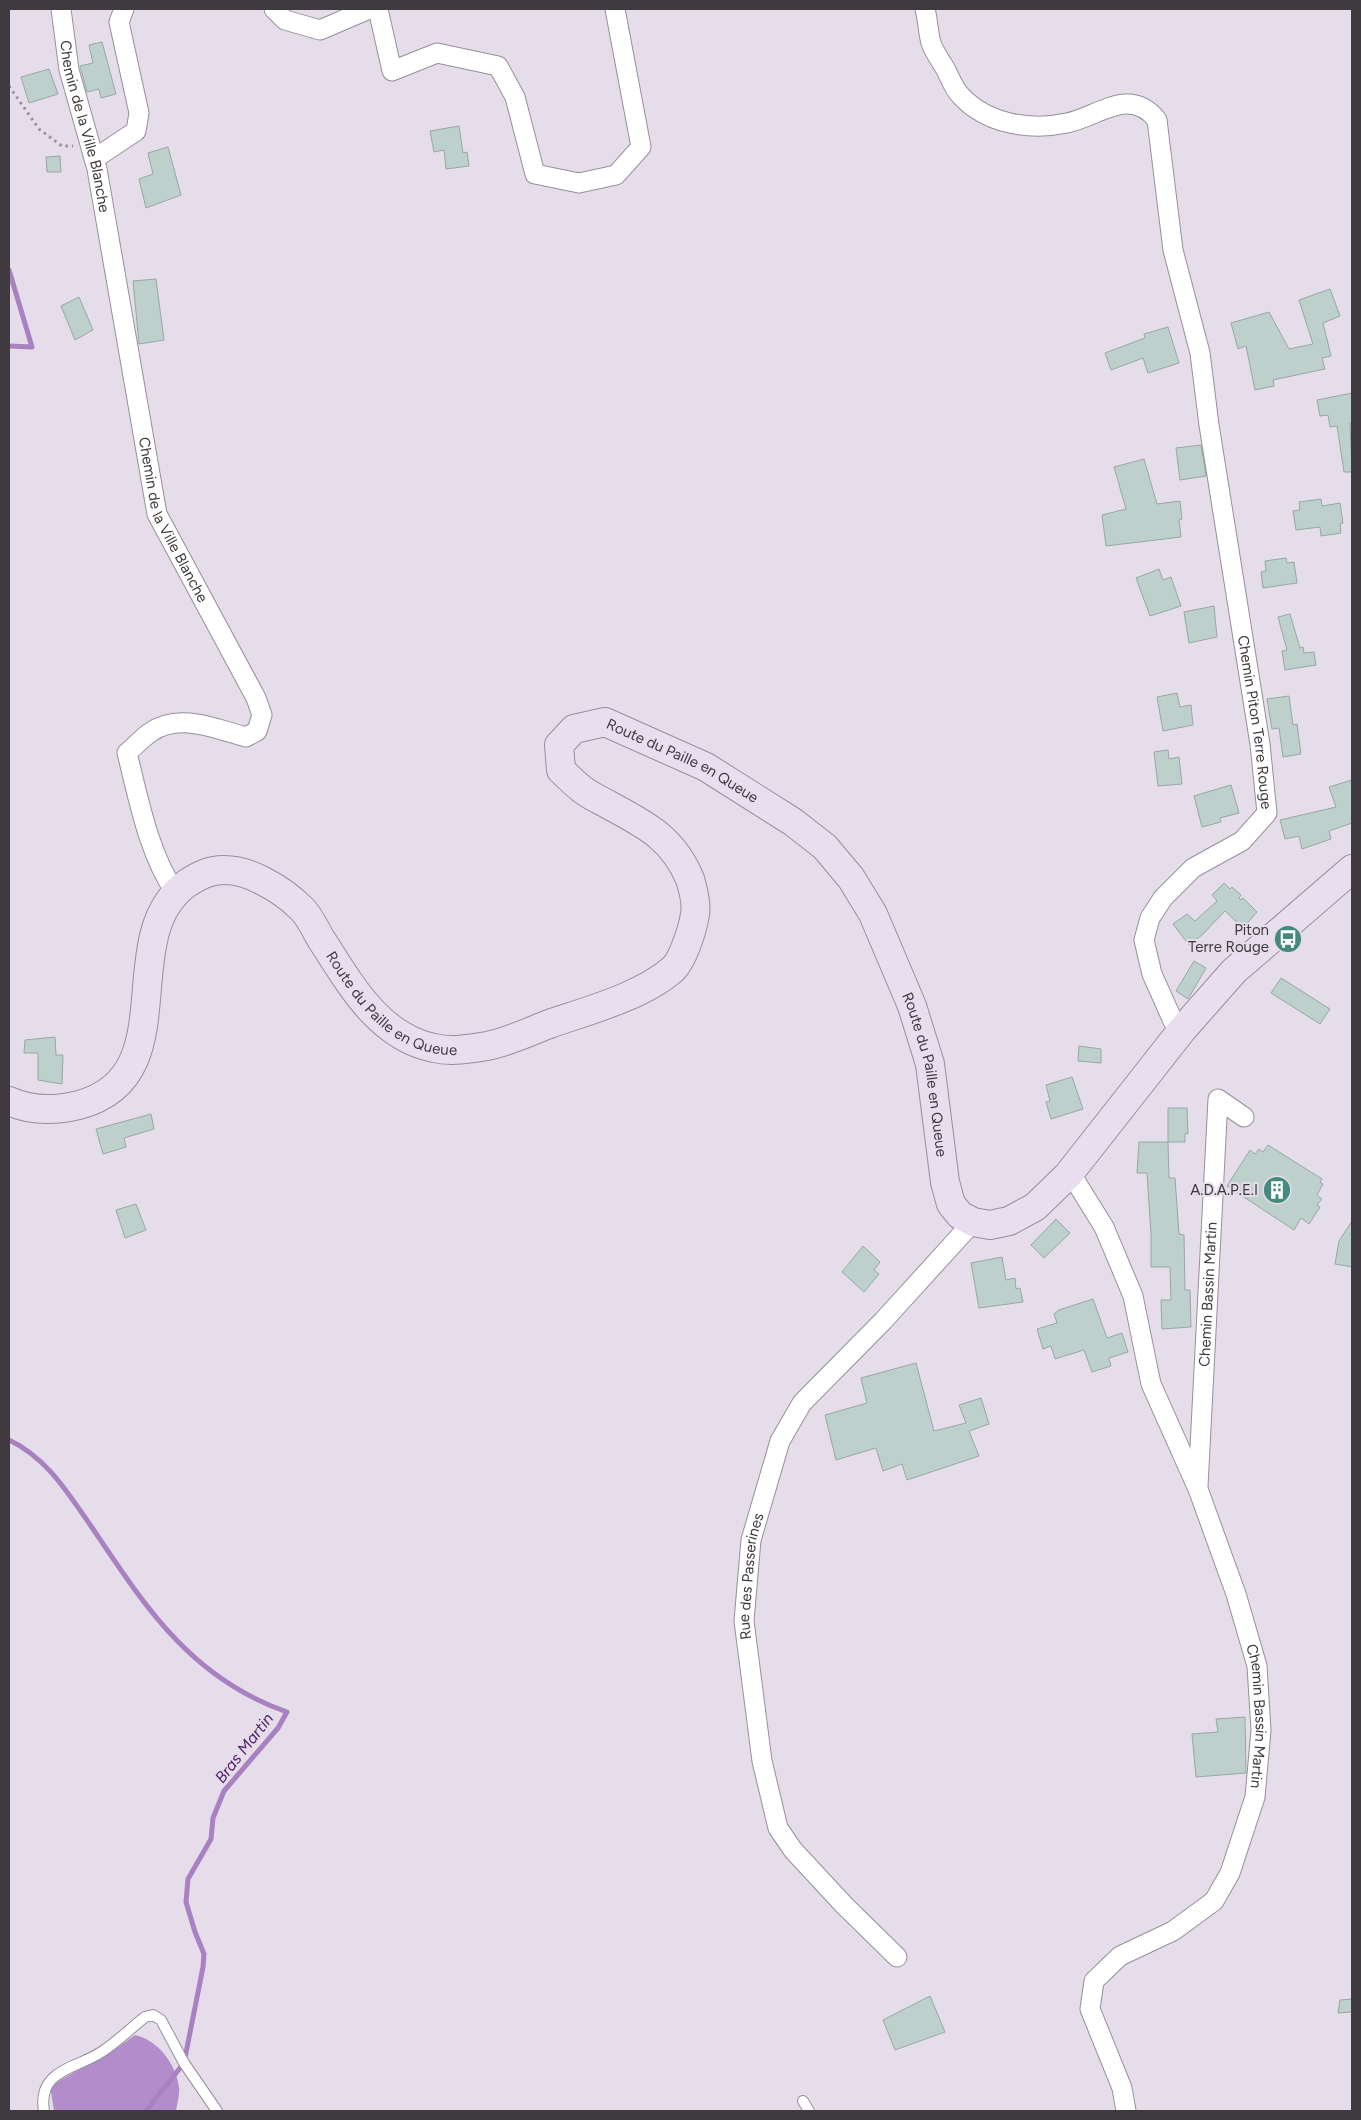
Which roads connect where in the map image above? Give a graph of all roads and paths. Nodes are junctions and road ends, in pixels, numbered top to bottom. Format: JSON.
{"nodes":[{"id":1,"x":60,"y":9,"type":"edge"},
{"id":2,"x":124,"y":9,"type":"edge"},
{"id":3,"x":274,"y":9,"type":"edge"},
{"id":4,"x":369,"y":9,"type":"edge"},
{"id":5,"x":378,"y":9,"type":"edge"},
{"id":6,"x":615,"y":9,"type":"edge"},
{"id":7,"x":925,"y":9,"type":"edge"},
{"id":8,"x":9,"y":86,"type":"edge"},
{"id":9,"x":92,"y":153,"type":"junction"},
{"id":10,"x":1352,"y":869,"type":"edge"},
{"id":11,"x":175,"y":892,"type":"junction"},
{"id":12,"x":1182,"y":1030,"type":"junction"},
{"id":13,"x":9,"y":1101,"type":"edge"},
{"id":14,"x":1244,"y":1118,"type":"dead end"},
{"id":15,"x":1068,"y":1175,"type":"junction"},
{"id":16,"x":973,"y":1222,"type":"junction"},
{"id":17,"x":1198,"y":1490,"type":"junction"},
{"id":18,"x":897,"y":1957,"type":"dead end"},
{"id":19,"x":803,"y":2101,"type":"dead end"},
{"id":20,"x":44,"y":2111,"type":"edge"},
{"id":21,"x":217,"y":2111,"type":"edge"},
{"id":22,"x":809,"y":2111,"type":"edge"},
{"id":23,"x":1126,"y":2111,"type":"edge"}],
"edges":[{"from":1,"to":9,"type":"street","name":"Chemin de la Ville Blanche"},
{"from":2,"to":9,"type":"street"},
{"from":3,"to":4,"type":"street"},
{"from":5,"to":6,"type":"street"},
{"from":7,"to":12,"type":"street","name":"Chemin Piton Terre Rouge"},
{"from":8,"to":9,"type":"path"},
{"from":9,"to":11,"type":"street","name":"Chemin de la Ville Blanche"},
{"from":10,"to":12,"type":"main road"},
{"from":11,"to":13,"type":"main road","name":"Route du Paille en Queue"},
{"from":11,"to":16,"type":"main road","name":"Route du Paille en Queue"},
{"from":12,"to":15,"type":"main road"},
{"from":14,"to":17,"type":"street","name":"Chemin Bassin Martin"},
{"from":15,"to":16,"type":"main road"},
{"from":15,"to":17,"type":"street","name":"Chemin Bassin Martin"},
{"from":16,"to":18,"type":"street","name":"Rue des Passerines"},
{"from":17,"to":23,"type":"street","name":"Chemin Bassin Martin"},
{"from":19,"to":22,"type":"lane"},
{"from":20,"to":21,"type":"lane"}]}
